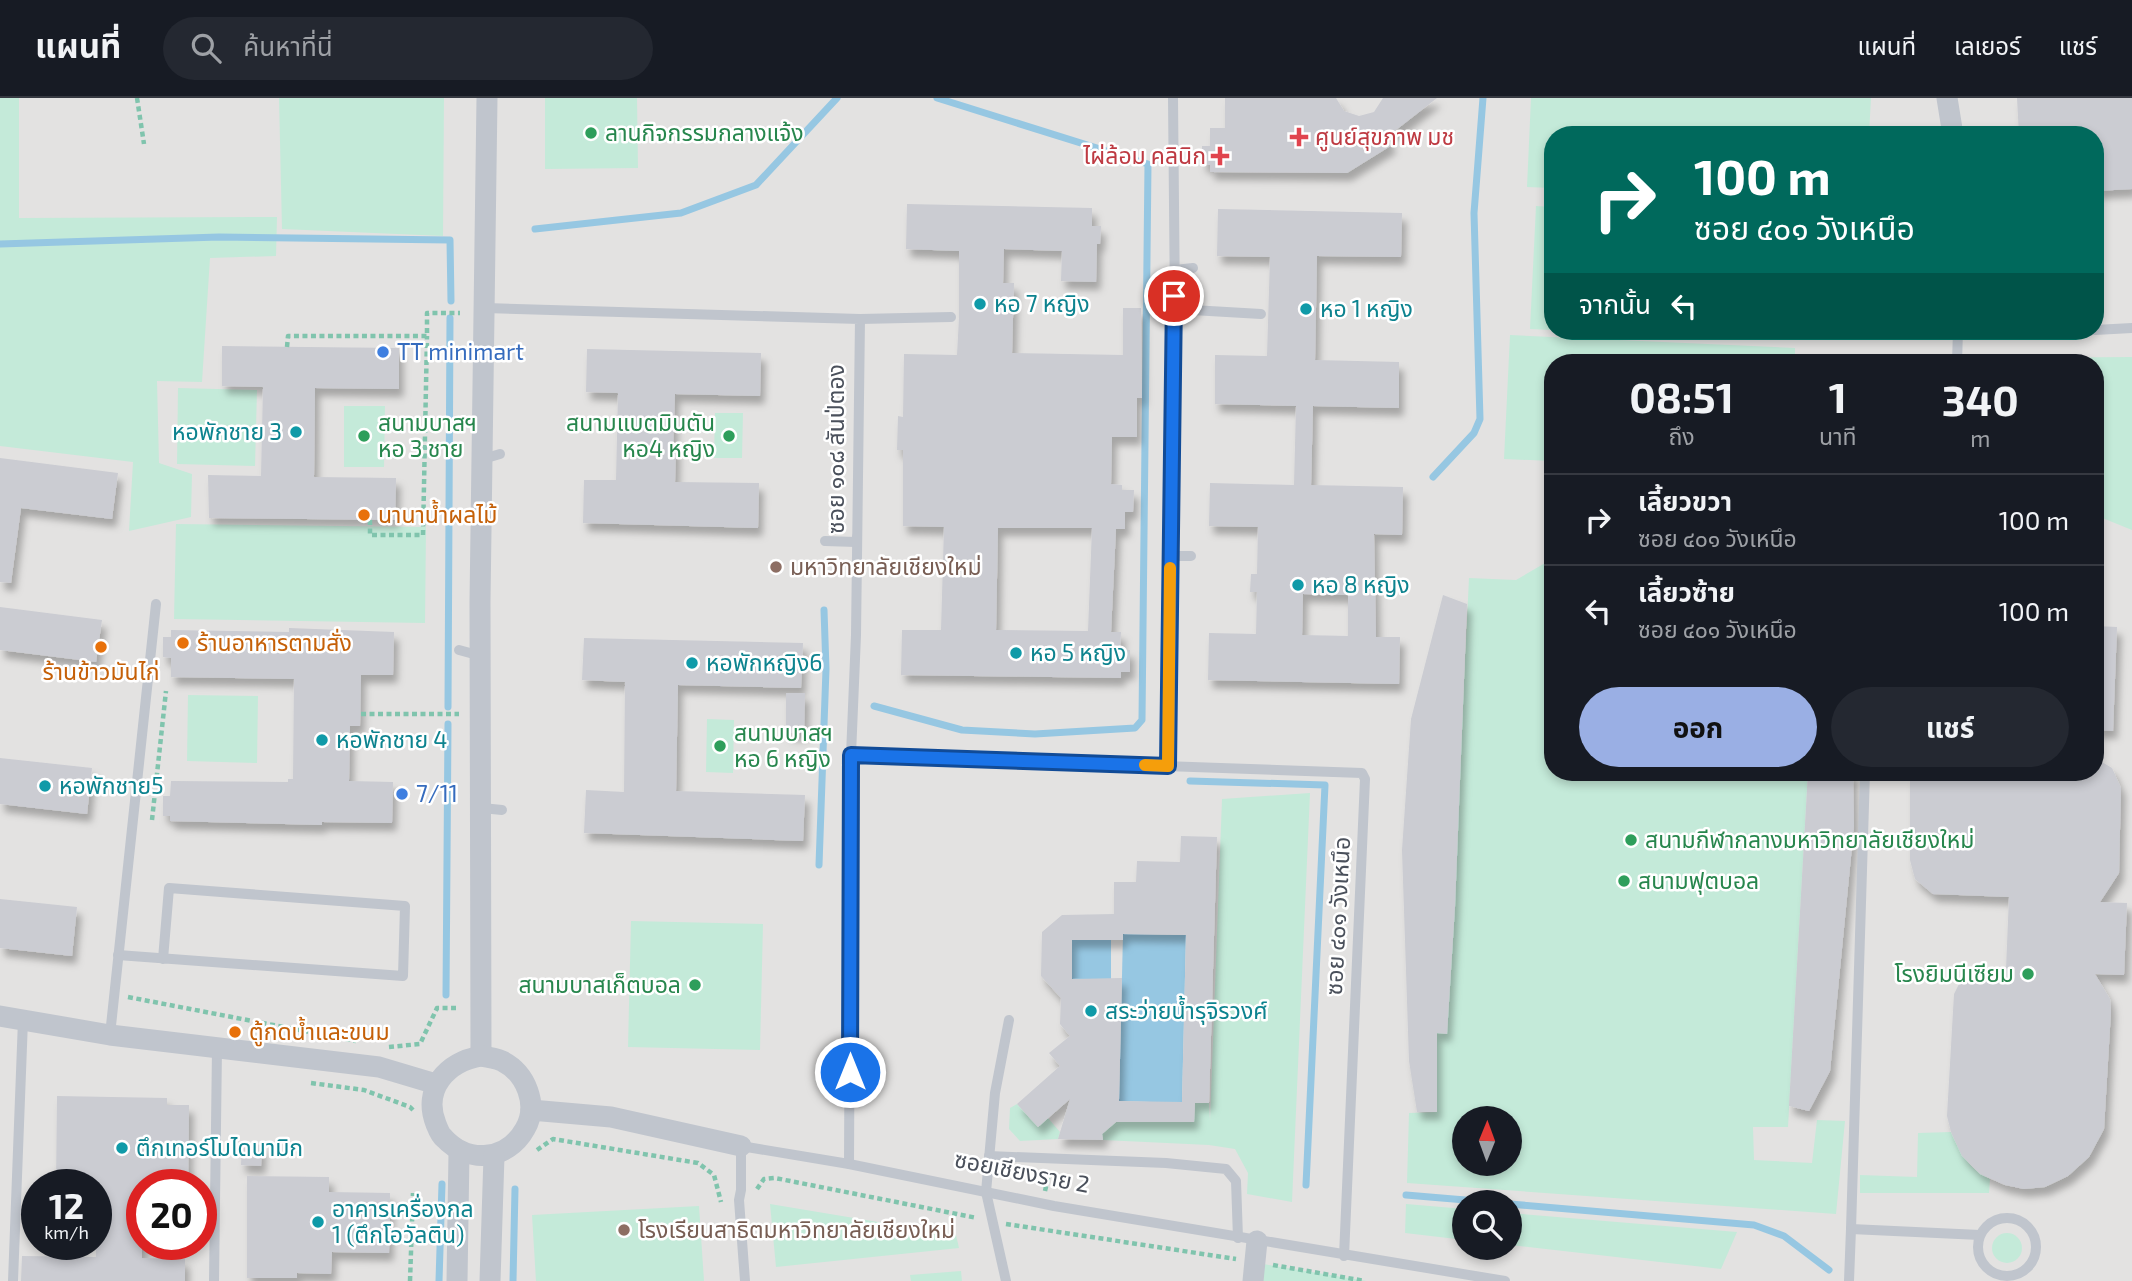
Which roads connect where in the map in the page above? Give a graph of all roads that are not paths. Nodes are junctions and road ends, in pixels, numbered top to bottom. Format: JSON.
{"nodes":[{"id":1,"x":487,"y":98,"type":"edge"},
{"id":2,"x":1174,"y":98,"type":"edge"},
{"id":3,"x":1947,"y":98,"type":"edge"},
{"id":4,"x":1952,"y":126,"type":"edge"},
{"id":5,"x":1193,"y":268,"type":"dead end"},
{"id":6,"x":1175,"y":270,"type":"junction"},
{"id":7,"x":485,"y":309,"type":"junction"},
{"id":8,"x":1175,"y":309,"type":"junction"},
{"id":9,"x":1261,"y":314,"type":"dead end"},
{"id":10,"x":951,"y":317,"type":"dead end"},
{"id":11,"x":860,"y":319,"type":"junction"},
{"id":12,"x":488,"y":457,"type":"joint"},
{"id":13,"x":825,"y":541,"type":"dead end"},
{"id":14,"x":856,"y":542,"type":"junction"},
{"id":15,"x":1171,"y":542,"type":"junction"},
{"id":16,"x":1171,"y":556,"type":"junction"},
{"id":17,"x":1191,"y":556,"type":"dead end"},
{"id":18,"x":156,"y":604,"type":"dead end"},
{"id":19,"x":459,"y":650,"type":"dead end"},
{"id":20,"x":481,"y":656,"type":"junction"},
{"id":21,"x":851,"y":755,"type":"junction"},
{"id":22,"x":1168,"y":766,"type":"junction"},
{"id":23,"x":1865,"y":781,"type":"edge"},
{"id":24,"x":492,"y":809,"type":"joint"},
{"id":25,"x":118,"y":955,"type":"junction"},
{"id":26,"x":163,"y":959,"type":"junction"},
{"id":27,"x":0,"y":1016,"type":"edge"},
{"id":28,"x":23,"y":1020,"type":"junction"},
{"id":29,"x":1009,"y":1020,"type":"dead end"},
{"id":30,"x":110,"y":1035,"type":"junction"},
{"id":31,"x":217,"y":1048,"type":"junction"},
{"id":32,"x":481,"y":1056,"type":"junction"},
{"id":33,"x":436,"y":1084,"type":"junction"},
{"id":34,"x":531,"y":1110,"type":"junction"},
{"id":35,"x":741,"y":1146,"type":"junction"},
{"id":36,"x":459,"y":1152,"type":"junction"},
{"id":37,"x":494,"y":1156,"type":"junction"},
{"id":38,"x":989,"y":1156,"type":"junction"},
{"id":39,"x":849,"y":1164,"type":"junction"},
{"id":40,"x":986,"y":1192,"type":"junction"},
{"id":41,"x":1851,"y":1229,"type":"junction"},
{"id":42,"x":1980,"y":1235,"type":"junction"},
{"id":43,"x":1251,"y":1255,"type":"edge"},
{"id":44,"x":1344,"y":1256,"type":"junction"},
{"id":45,"x":13,"y":1281,"type":"edge"},
{"id":46,"x":214,"y":1281,"type":"edge"},
{"id":47,"x":457,"y":1281,"type":"edge"},
{"id":48,"x":490,"y":1281,"type":"edge"},
{"id":49,"x":745,"y":1281,"type":"edge"},
{"id":50,"x":1006,"y":1281,"type":"edge"},
{"id":51,"x":1505,"y":1281,"type":"edge"},
{"id":52,"x":1849,"y":1281,"type":"edge"}],
"edges":[{"from":1,"to":7,"type":"lane"},
{"from":1,"to":7,"type":"street"},
{"from":2,"to":6,"type":"lane"},
{"from":3,"to":4,"type":"lane"},
{"from":5,"to":6,"type":"lane"},
{"from":6,"to":8,"type":"lane"},
{"from":6,"to":15,"type":"lane"},
{"from":7,"to":11,"type":"lane"},
{"from":7,"to":12,"type":"lane"},
{"from":8,"to":9,"type":"lane"},
{"from":8,"to":15,"type":"lane"},
{"from":10,"to":11,"type":"lane"},
{"from":11,"to":14,"type":"lane"},
{"from":12,"to":20,"type":"street"},
{"from":13,"to":14,"type":"lane"},
{"from":14,"to":21,"type":"lane"},
{"from":15,"to":16,"type":"lane"},
{"from":16,"to":17,"type":"lane"},
{"from":16,"to":22,"type":"lane"},
{"from":18,"to":25,"type":"lane"},
{"from":19,"to":20,"type":"lane"},
{"from":20,"to":24,"type":"lane"},
{"from":21,"to":22,"type":"lane","name":"ซอย ๔๐๑ วังเหนึอ"},
{"from":21,"to":39,"type":"lane"},
{"from":22,"to":44,"type":"lane","name":"ซอย ๔๐๑ วังเหนึอ"},
{"from":23,"to":41,"type":"lane"},
{"from":24,"to":32,"type":"street"},
{"from":25,"to":26,"type":"lane"},
{"from":25,"to":30,"type":"lane"},
{"from":26,"to":26,"type":"lane"},
{"from":27,"to":28,"type":"street"},
{"from":28,"to":30,"type":"street"},
{"from":28,"to":45,"type":"lane"},
{"from":29,"to":38,"type":"lane"},
{"from":30,"to":31,"type":"street"},
{"from":31,"to":33,"type":"street"},
{"from":31,"to":46,"type":"lane"},
{"from":32,"to":33,"type":"street"},
{"from":32,"to":34,"type":"street"},
{"from":33,"to":36,"type":"street"},
{"from":34,"to":35,"type":"street","name":"ซอยเชียงราย 2"},
{"from":34,"to":37,"type":"street"},
{"from":35,"to":39,"type":"lane","name":"ซอยเชียงราย 2"},
{"from":35,"to":49,"type":"lane"},
{"from":36,"to":37,"type":"street"},
{"from":36,"to":47,"type":"street"},
{"from":37,"to":48,"type":"street"},
{"from":38,"to":40,"type":"lane"},
{"from":38,"to":43,"type":"lane"},
{"from":39,"to":40,"type":"lane","name":"ซอยเชียงราย 2"},
{"from":40,"to":43,"type":"lane","name":"ซอยเชียงราย 2"},
{"from":40,"to":50,"type":"lane"},
{"from":41,"to":42,"type":"lane"},
{"from":41,"to":52,"type":"lane"},
{"from":42,"to":42,"type":"lane"},
{"from":43,"to":44,"type":"lane","name":"ซอยเชียงราย 2"},
{"from":44,"to":51,"type":"lane","name":"ซอยเชียงราย 2"}]}
